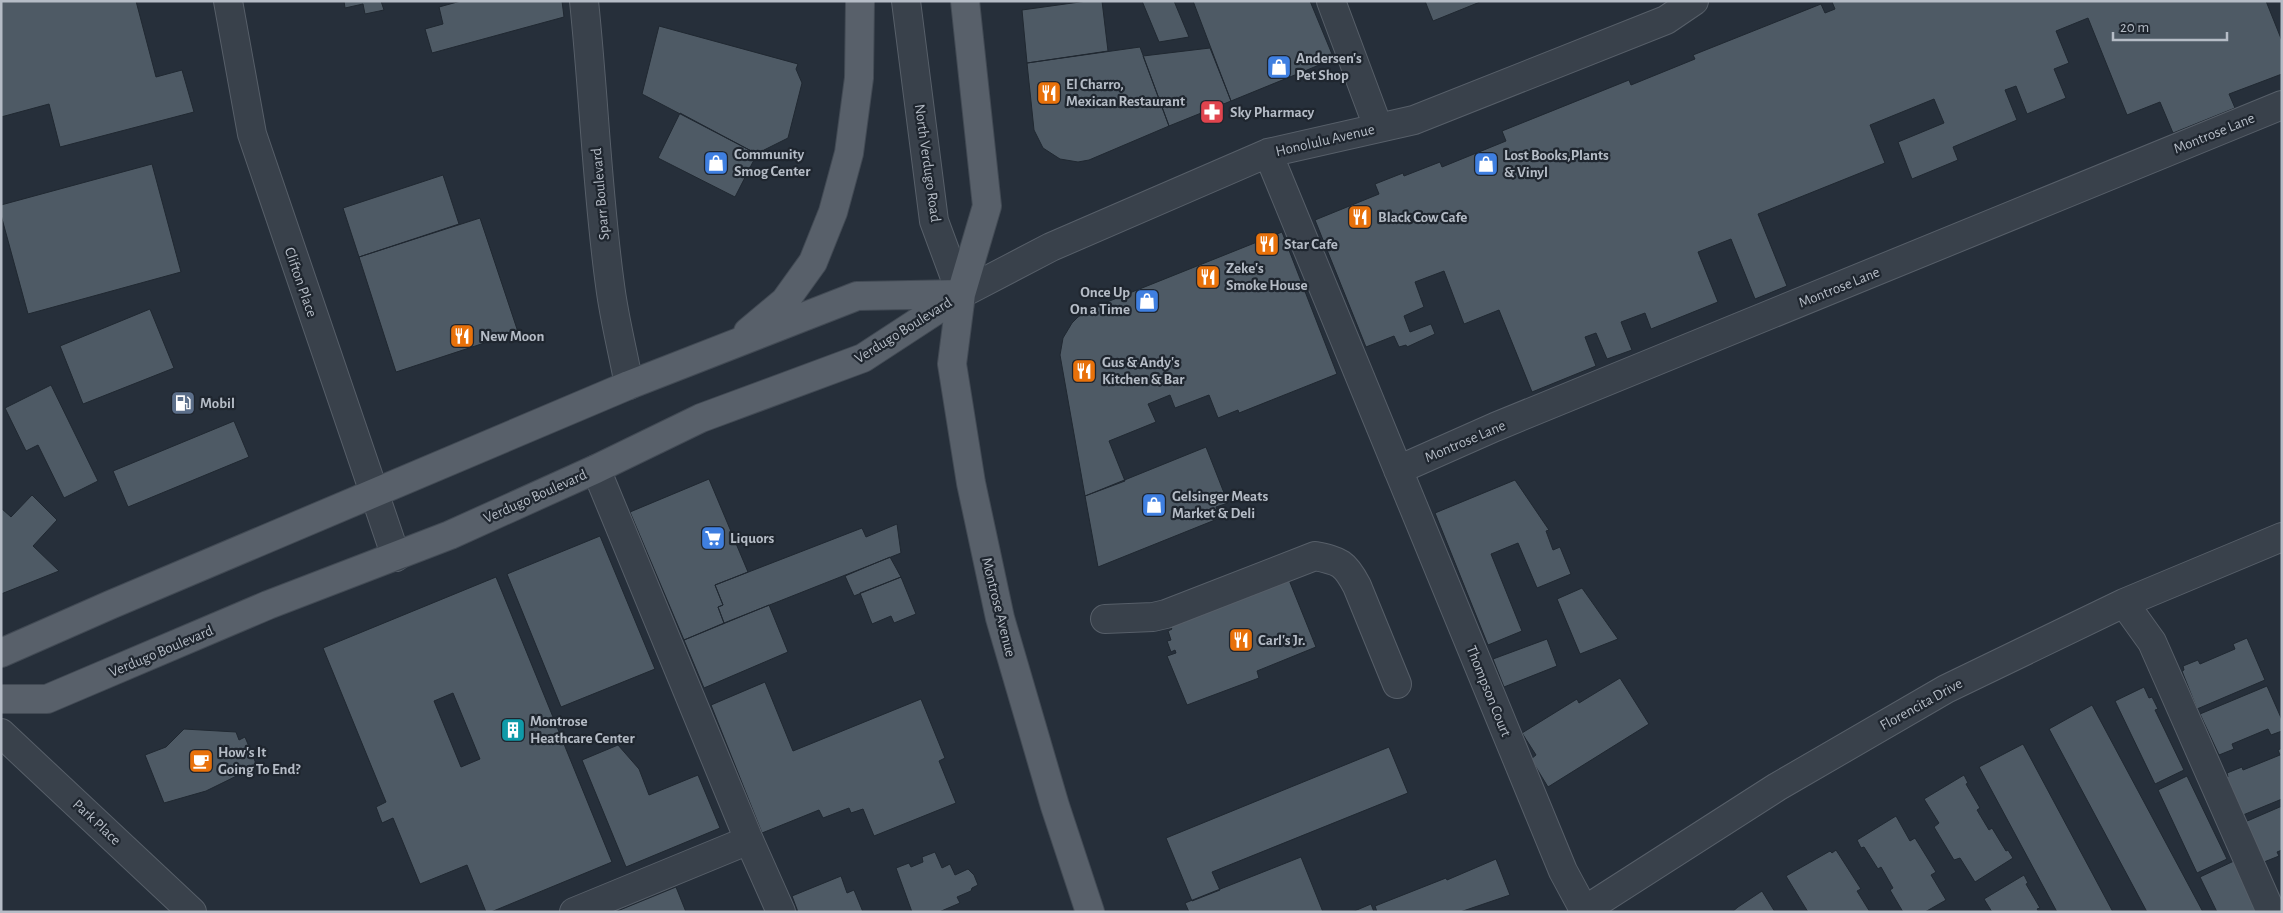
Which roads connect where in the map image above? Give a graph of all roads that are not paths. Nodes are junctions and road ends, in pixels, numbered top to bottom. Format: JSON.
{"nodes":[{"id":1,"x":228,"y":1,"type":"edge"},
{"id":2,"x":584,"y":1,"type":"edge"},
{"id":3,"x":860,"y":1,"type":"edge"},
{"id":4,"x":906,"y":1,"type":"edge"},
{"id":5,"x":965,"y":1,"type":"edge"},
{"id":6,"x":1331,"y":1,"type":"edge"},
{"id":7,"x":1694,"y":1,"type":"edge"},
{"id":8,"x":1661,"y":11,"type":"edge"},
{"id":9,"x":2282,"y":105,"type":"edge"},
{"id":10,"x":1378,"y":128,"type":"junction"},
{"id":11,"x":1268,"y":154,"type":"junction"},
{"id":12,"x":961,"y":294,"type":"junction"},
{"id":13,"x":732,"y":346,"type":"junction"},
{"id":14,"x":629,"y":386,"type":"junction"},
{"id":15,"x":596,"y":469,"type":"junction"},
{"id":16,"x":1398,"y":470,"type":"junction"},
{"id":17,"x":374,"y":493,"type":"junction"},
{"id":18,"x":2282,"y":537,"type":"edge"},
{"id":19,"x":396,"y":557,"type":"junction"},
{"id":20,"x":2124,"y":603,"type":"junction"},
{"id":21,"x":1105,"y":619,"type":"dead end"},
{"id":22,"x":1,"y":653,"type":"edge"},
{"id":23,"x":1396,"y":684,"type":"dead end"},
{"id":24,"x":1,"y":699,"type":"edge"},
{"id":25,"x":1,"y":733,"type":"edge"},
{"id":26,"x":749,"y":840,"type":"junction"},
{"id":27,"x":1583,"y":911,"type":"edge"},
{"id":28,"x":192,"y":912,"type":"edge"},
{"id":29,"x":574,"y":912,"type":"edge"},
{"id":30,"x":780,"y":912,"type":"edge"},
{"id":31,"x":1090,"y":912,"type":"edge"},
{"id":32,"x":2271,"y":912,"type":"edge"}],
"edges":[{"from":1,"to":17,"type":"street","name":"Clifton Place"},
{"from":2,"to":14,"type":"street","name":"Sparr Boulevard"},
{"from":3,"to":13,"type":"main road"},
{"from":4,"to":12,"type":"street","name":"North Verdugo Road"},
{"from":5,"to":12,"type":"main road"},
{"from":6,"to":10,"type":"street"},
{"from":7,"to":8,"type":"street","name":"Honolulu Avenue"},
{"from":8,"to":10,"type":"street","name":"Honolulu Avenue"},
{"from":9,"to":16,"type":"street","name":"Montrose Lane"},
{"from":10,"to":11,"type":"street","name":"Honolulu Avenue"},
{"from":11,"to":12,"type":"street","name":"Honolulu Avenue"},
{"from":11,"to":16,"type":"street","name":"Thompson Court"},
{"from":12,"to":13,"type":"main road","name":"Verdugo Boulevard"},
{"from":12,"to":15,"type":"main road","name":"Verdugo Boulevard"},
{"from":12,"to":31,"type":"main road","name":"Montrose Avenue"},
{"from":13,"to":14,"type":"main road","name":"Verdugo Boulevard"},
{"from":14,"to":17,"type":"main road","name":"Verdugo Boulevard"},
{"from":15,"to":19,"type":"main road","name":"Verdugo Boulevard"},
{"from":15,"to":26,"type":"street"},
{"from":16,"to":27,"type":"street","name":"Thompson Court"},
{"from":17,"to":19,"type":"street","name":"Clifton Place"},
{"from":17,"to":22,"type":"main road","name":"Verdugo Boulevard"},
{"from":18,"to":20,"type":"street","name":"Florencita Drive"},
{"from":19,"to":24,"type":"main road","name":"Verdugo Boulevard"},
{"from":20,"to":27,"type":"street","name":"Florencita Drive"},
{"from":20,"to":32,"type":"street"},
{"from":21,"to":23,"type":"street"},
{"from":25,"to":28,"type":"street","name":"Park Place"},
{"from":26,"to":29,"type":"street"},
{"from":26,"to":30,"type":"street"}]}
